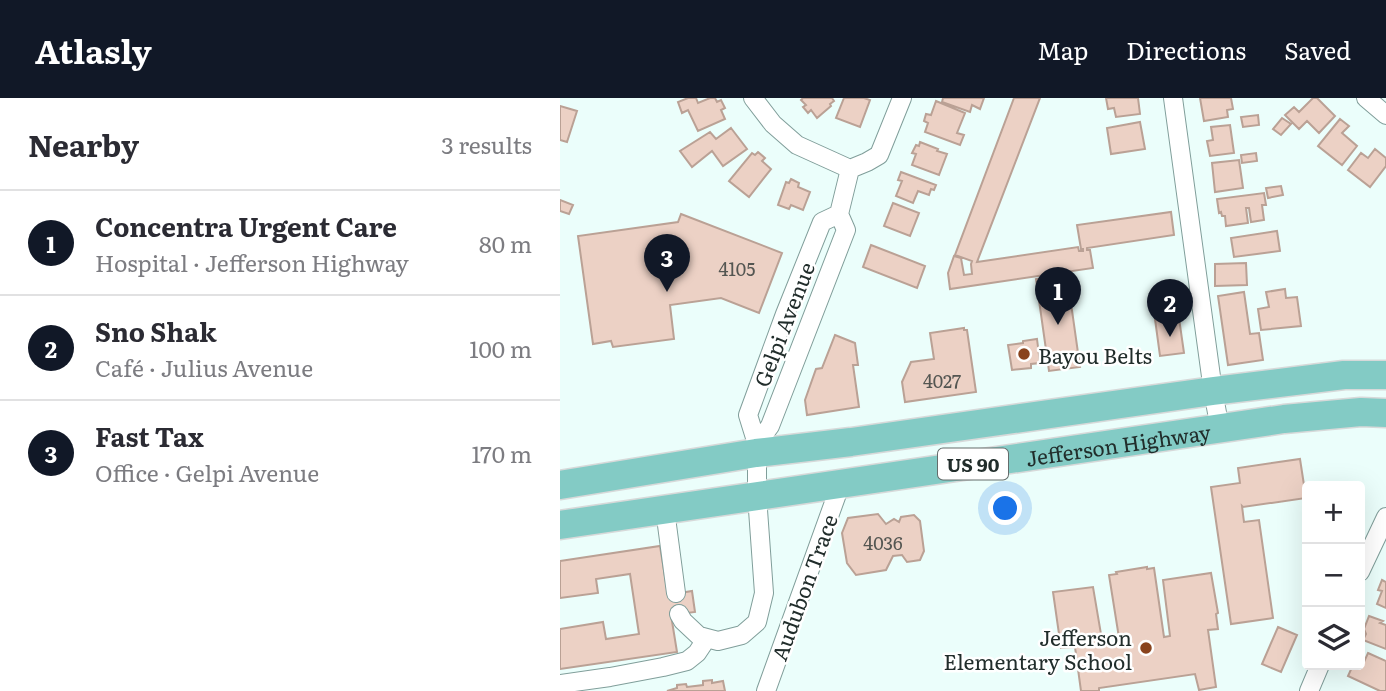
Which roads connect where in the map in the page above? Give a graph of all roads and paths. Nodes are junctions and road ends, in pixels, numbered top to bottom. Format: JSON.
{"nodes":[{"id":1,"x":752,"y":98,"type":"edge"},
{"id":2,"x":902,"y":98,"type":"edge"},
{"id":3,"x":1173,"y":98,"type":"edge"},
{"id":4,"x":1366,"y":98,"type":"edge"},
{"id":5,"x":1386,"y":115,"type":"edge"},
{"id":6,"x":850,"y":169,"type":"junction"},
{"id":7,"x":838,"y":214,"type":"junction"},
{"id":8,"x":1386,"y":375,"type":"edge"},
{"id":9,"x":1213,"y":391,"type":"junction"},
{"id":10,"x":1386,"y":413,"type":"edge"},
{"id":11,"x":1220,"y":429,"type":"junction"},
{"id":12,"x":757,"y":449,"type":"junction"},
{"id":13,"x":841,"y":483,"type":"junction"},
{"id":14,"x":560,"y":485,"type":"edge"},
{"id":15,"x":757,"y":496,"type":"junction"},
{"id":16,"x":665,"y":510,"type":"junction"},
{"id":17,"x":1386,"y":517,"type":"edge"},
{"id":18,"x":560,"y":525,"type":"edge"},
{"id":19,"x":1365,"y":561,"type":"edge"},
{"id":20,"x":676,"y":593,"type":"dead end"},
{"id":21,"x":679,"y":614,"type":"dead end"},
{"id":22,"x":707,"y":638,"type":"junction"},
{"id":23,"x":1318,"y":670,"type":"edge"},
{"id":24,"x":560,"y":684,"type":"edge"},
{"id":25,"x":766,"y":691,"type":"edge"},
{"id":26,"x":1309,"y":691,"type":"edge"}],
"edges":[{"from":1,"to":6,"type":"street"},
{"from":2,"to":6,"type":"street"},
{"from":3,"to":9,"type":"street"},
{"from":4,"to":5,"type":"street"},
{"from":6,"to":7,"type":"street","name":"Gelpi Avenue"},
{"from":7,"to":12,"type":"street","name":"Gelpi Avenue"},
{"from":7,"to":12,"type":"street","name":"Gelpi Avenue"},
{"from":8,"to":9,"type":"main road","name":"Jefferson Highway","number":"US 90"},
{"from":9,"to":11,"type":"street"},
{"from":9,"to":12,"type":"main road","name":"Jefferson Highway","number":"US 90"},
{"from":10,"to":11,"type":"main road","name":"Jefferson Highway","number":"US 90"},
{"from":11,"to":13,"type":"main road","name":"Jefferson Highway","number":"US 90"},
{"from":12,"to":14,"type":"main road","name":"Jefferson Highway","number":"US 90"},
{"from":12,"to":15,"type":"street","name":"Gelpi Avenue"},
{"from":13,"to":15,"type":"main road","name":"Jefferson Highway","number":"US 90"},
{"from":13,"to":25,"type":"street","name":"Audubon Trace"},
{"from":15,"to":16,"type":"main road","name":"Jefferson Highway","number":"US 90"},
{"from":15,"to":22,"type":"street","name":"Gelpi Avenue"},
{"from":16,"to":18,"type":"main road","name":"Jefferson Highway","number":"US 90"},
{"from":16,"to":20,"type":"street"},
{"from":17,"to":19,"type":"street"},
{"from":21,"to":22,"type":"street"},
{"from":22,"to":24,"type":"street"},
{"from":23,"to":26,"type":"street"}]}
